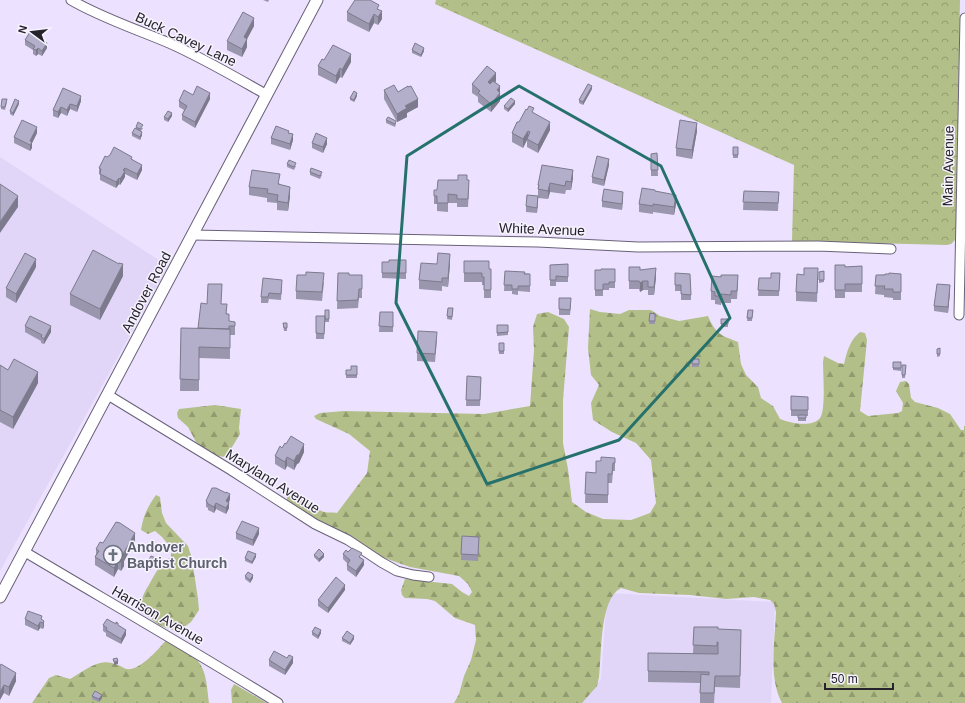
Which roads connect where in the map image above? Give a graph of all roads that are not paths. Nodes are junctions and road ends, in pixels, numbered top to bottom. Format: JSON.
{"nodes":[{"id":1,"x":71,"y":0,"type":"edge"},
{"id":2,"x":317,"y":0,"type":"edge"},
{"id":3,"x":965,"y":18,"type":"edge"},
{"id":4,"x":267,"y":95,"type":"junction"},
{"id":5,"x":192,"y":235,"type":"junction"},
{"id":6,"x":891,"y":249,"type":"dead end"},
{"id":7,"x":963,"y":254,"type":"edge"},
{"id":8,"x":959,"y":315,"type":"dead end"},
{"id":9,"x":108,"y":395,"type":"junction"},
{"id":10,"x":25,"y":552,"type":"junction"},
{"id":11,"x":429,"y":576,"type":"dead end"},
{"id":12,"x":0,"y":597,"type":"edge"},
{"id":13,"x":278,"y":703,"type":"edge"}],
"edges":[{"from":1,"to":4,"type":"street","name":"Buck Cavey Lane"},
{"from":2,"to":4,"type":"street","name":"Andover Road"},
{"from":3,"to":7,"type":"street","name":"Main Avenue"},
{"from":4,"to":5,"type":"street","name":"Andover Road"},
{"from":5,"to":6,"type":"street","name":"White Avenue"},
{"from":5,"to":9,"type":"street","name":"Andover Road"},
{"from":7,"to":8,"type":"street","name":"Main Avenue"},
{"from":9,"to":10,"type":"street","name":"Andover Road"},
{"from":9,"to":11,"type":"street","name":"Maryland Avenue"},
{"from":10,"to":12,"type":"street","name":"Andover Road"},
{"from":10,"to":13,"type":"street","name":"Harrison Avenue"}]}
